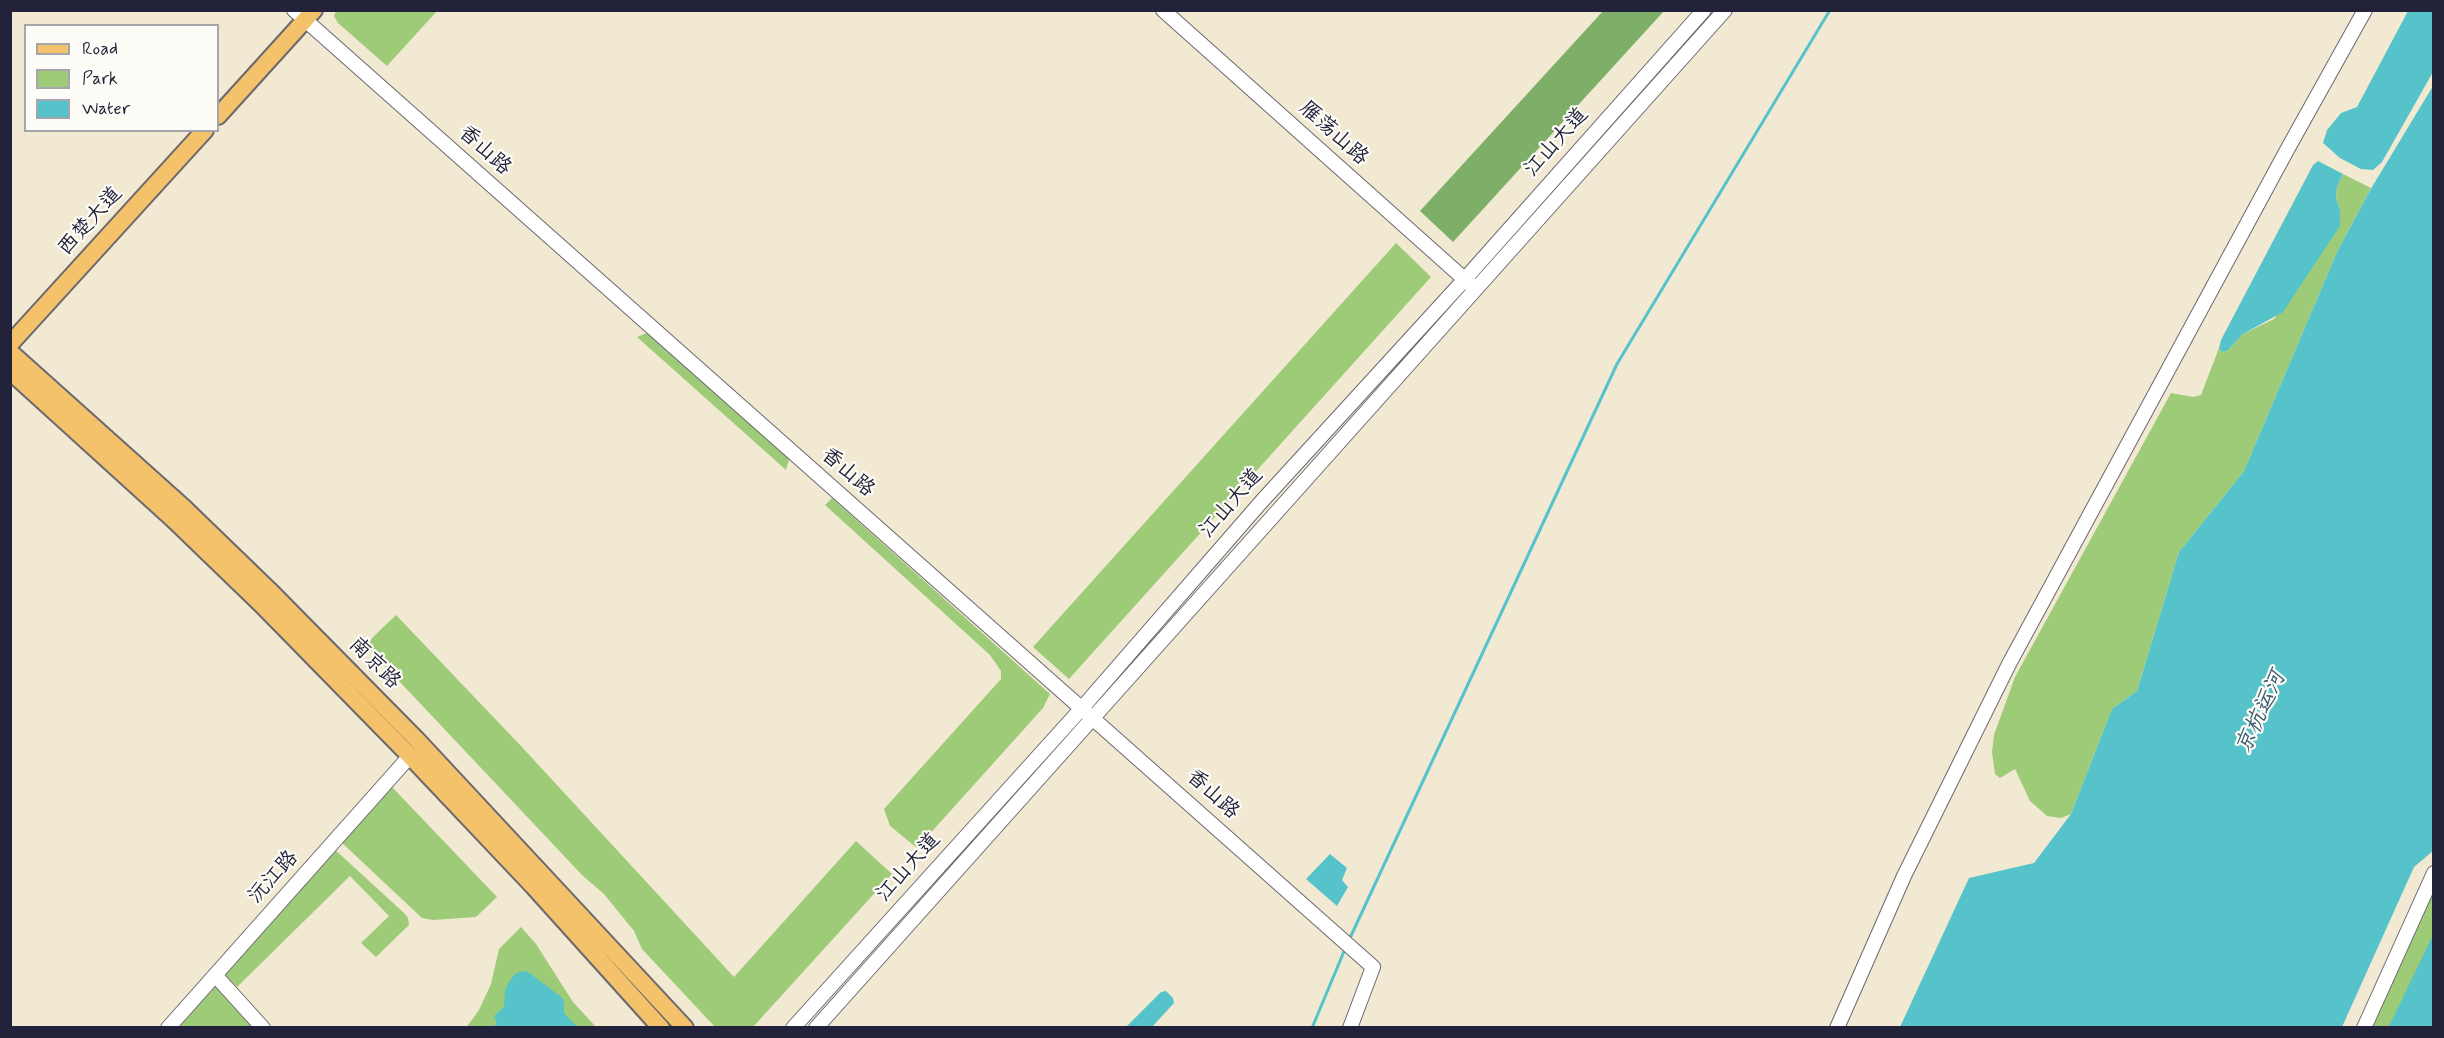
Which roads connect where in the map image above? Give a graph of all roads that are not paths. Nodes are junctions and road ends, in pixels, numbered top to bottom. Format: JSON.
{"nodes":[{"id":1,"x":1163,"y":10,"type":"edge"},
{"id":2,"x":1704,"y":10,"type":"edge"},
{"id":3,"x":1725,"y":10,"type":"edge"},
{"id":4,"x":2365,"y":10,"type":"edge"},
{"id":5,"x":304,"y":14,"type":"edge"},
{"id":6,"x":219,"y":115,"type":"edge"},
{"id":7,"x":203,"y":132,"type":"edge"},
{"id":8,"x":1469,"y":284,"type":"junction"},
{"id":9,"x":10,"y":344,"type":"edge"},
{"id":10,"x":10,"y":352,"type":"edge"},
{"id":11,"x":10,"y":371,"type":"edge"},
{"id":12,"x":1082,"y":708,"type":"junction"},
{"id":13,"x":1094,"y":719,"type":"junction"},
{"id":14,"x":410,"y":756,"type":"junction"},
{"id":15,"x":2433,"y":873,"type":"edge"},
{"id":16,"x":214,"y":975,"type":"junction"},
{"id":17,"x":168,"y":1028,"type":"edge"},
{"id":18,"x":263,"y":1028,"type":"edge"},
{"id":19,"x":661,"y":1028,"type":"edge"},
{"id":20,"x":685,"y":1028,"type":"edge"},
{"id":21,"x":793,"y":1028,"type":"edge"},
{"id":22,"x":816,"y":1028,"type":"edge"},
{"id":23,"x":1350,"y":1028,"type":"edge"},
{"id":24,"x":1837,"y":1028,"type":"edge"},
{"id":25,"x":2364,"y":1028,"type":"edge"}],
"edges":[{"from":1,"to":8,"type":"street","name":"雁荡山路"},
{"from":2,"to":8,"type":"street","name":"江山大道"},
{"from":3,"to":8,"type":"street","name":"江山大道"},
{"from":4,"to":24,"type":"street"},
{"from":5,"to":6,"type":"main road"},
{"from":5,"to":12,"type":"street","name":"香山路"},
{"from":7,"to":9,"type":"main road","name":"西楚大道"},
{"from":8,"to":12,"type":"street","name":"江山大道"},
{"from":8,"to":13,"type":"street","name":"江山大道"},
{"from":10,"to":20,"type":"main road","name":"南京路"},
{"from":11,"to":14,"type":"main road","name":"南京路"},
{"from":12,"to":13,"type":"street","name":"香山路"},
{"from":12,"to":21,"type":"street","name":"江山大道"},
{"from":13,"to":22,"type":"street","name":"江山大道"},
{"from":13,"to":23,"type":"street","name":"香山路"},
{"from":14,"to":16,"type":"street","name":"沅江路"},
{"from":14,"to":19,"type":"main road","name":"南京路"},
{"from":15,"to":25,"type":"street"},
{"from":16,"to":17,"type":"street","name":"沅江路"},
{"from":16,"to":18,"type":"street"}]}
